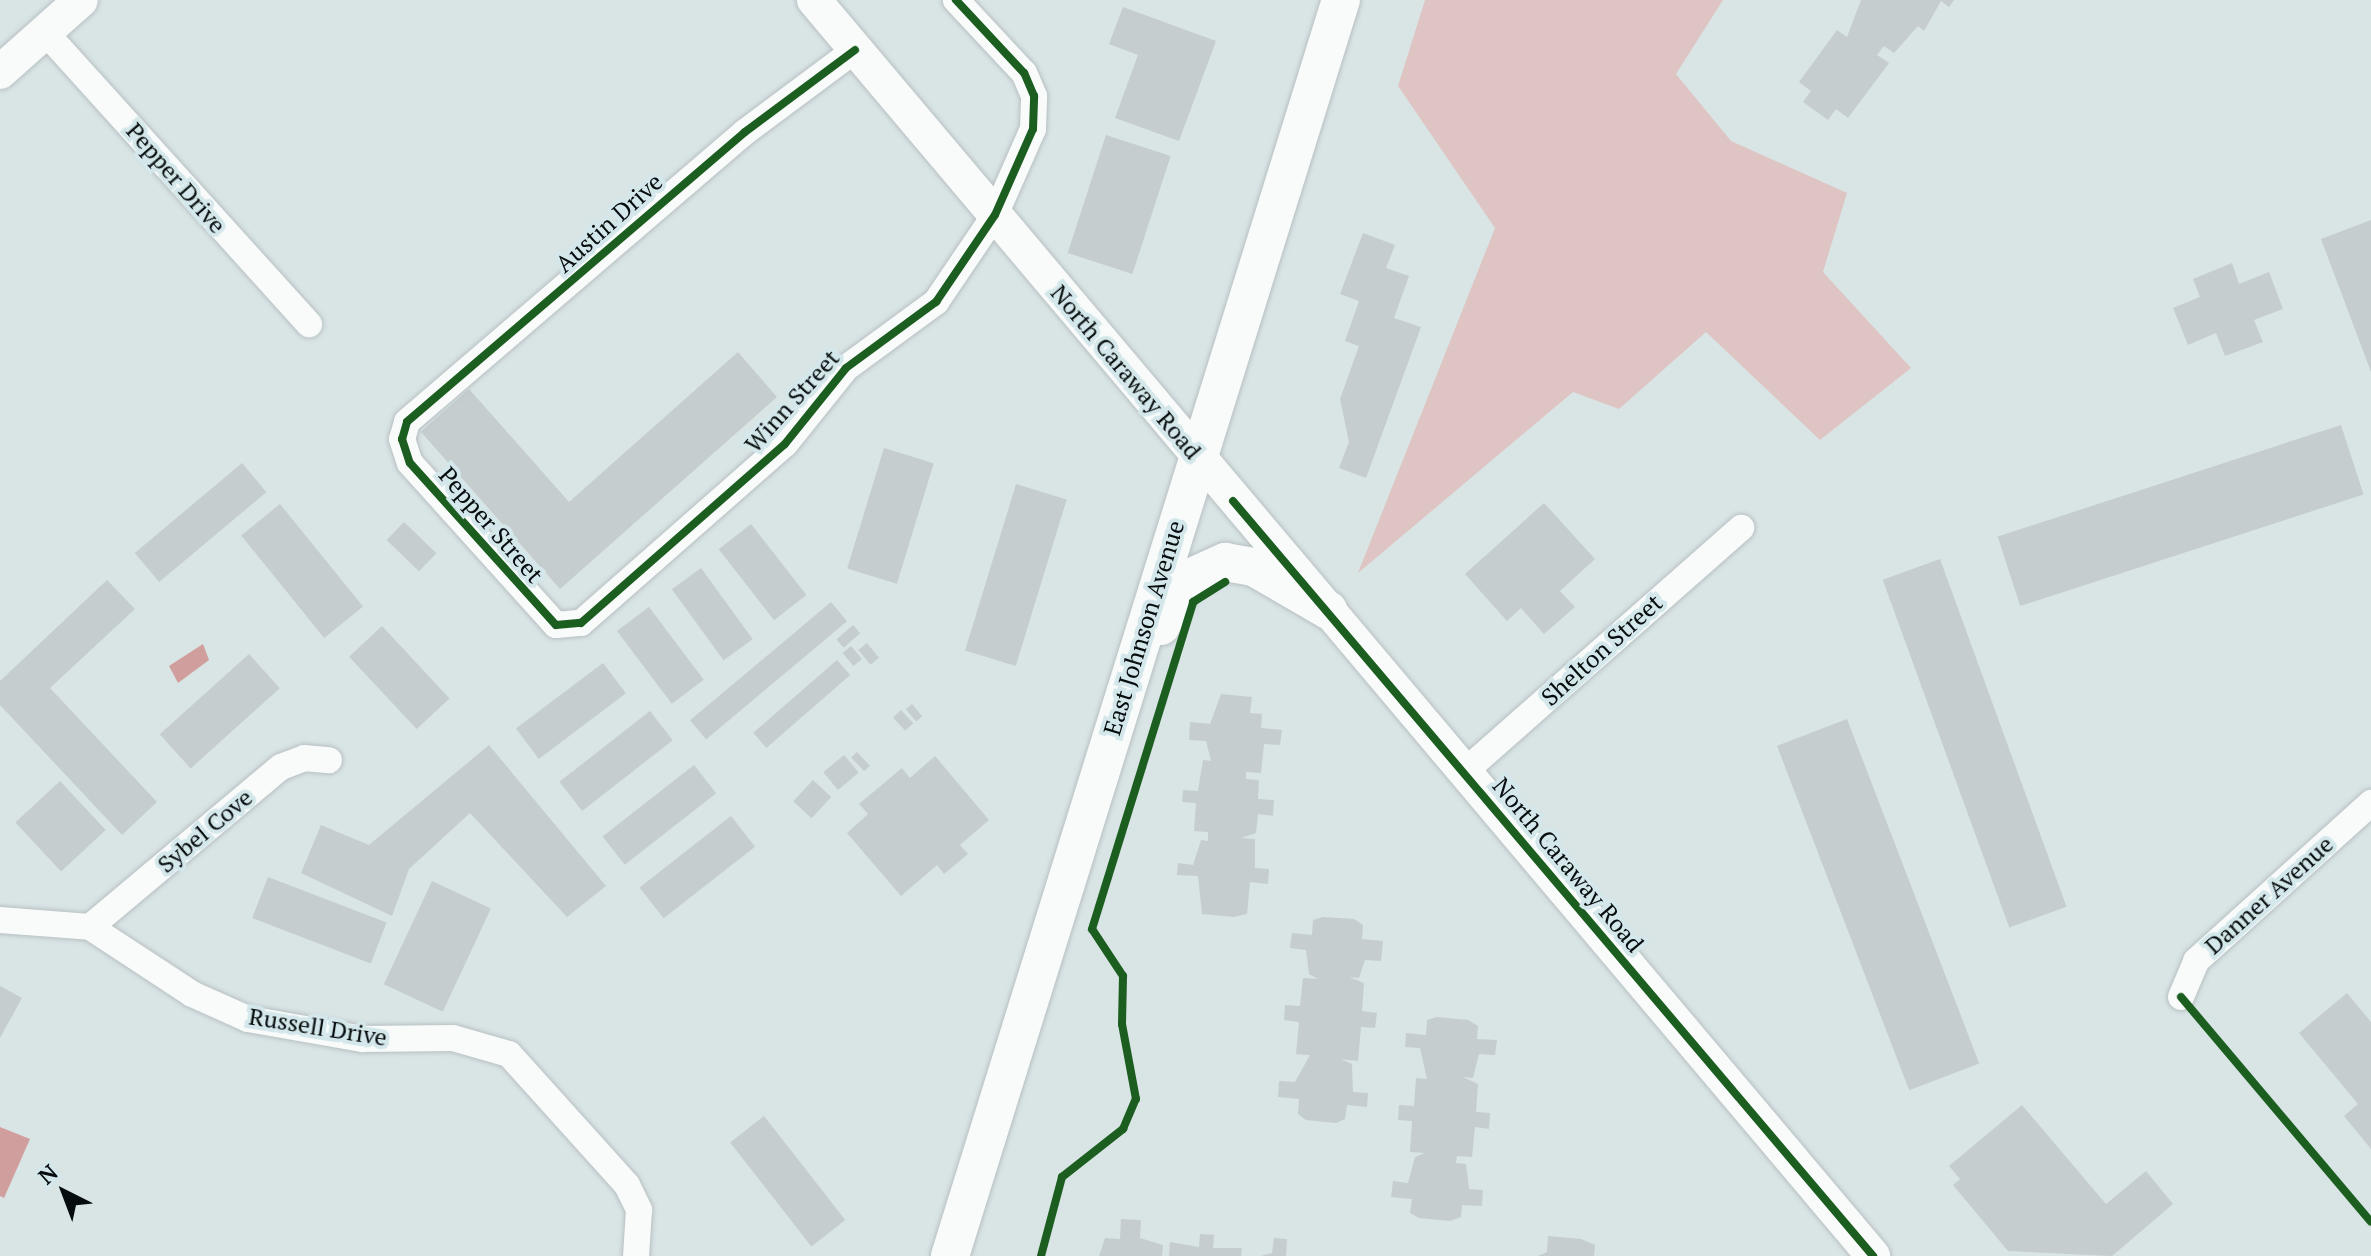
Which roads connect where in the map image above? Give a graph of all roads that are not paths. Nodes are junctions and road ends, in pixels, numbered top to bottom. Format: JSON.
{"nodes":[{"id":1,"x":81,"y":0,"type":"edge"},
{"id":2,"x":814,"y":0,"type":"edge"},
{"id":3,"x":956,"y":0,"type":"edge"},
{"id":4,"x":1341,"y":0,"type":"edge"},
{"id":5,"x":45,"y":32,"type":"junction"},
{"id":6,"x":855,"y":50,"type":"junction"},
{"id":7,"x":0,"y":72,"type":"edge"},
{"id":8,"x":995,"y":215,"type":"junction"},
{"id":9,"x":309,"y":324,"type":"dead end"},
{"id":10,"x":402,"y":439,"type":"joint"},
{"id":11,"x":1196,"y":454,"type":"junction"},
{"id":12,"x":1741,"y":528,"type":"dead end"},
{"id":13,"x":1328,"y":610,"type":"junction"},
{"id":14,"x":564,"y":626,"type":"joint"},
{"id":15,"x":1116,"y":723,"type":"junction"},
{"id":16,"x":329,"y":760,"type":"dead end"},
{"id":17,"x":1463,"y":773,"type":"junction"},
{"id":18,"x":2371,"y":803,"type":"edge"},
{"id":19,"x":0,"y":920,"type":"edge"},
{"id":20,"x":90,"y":927,"type":"junction"},
{"id":21,"x":2181,"y":997,"type":"dead end"},
{"id":22,"x":636,"y":1256,"type":"edge"},
{"id":23,"x":950,"y":1256,"type":"edge"},
{"id":24,"x":1873,"y":1256,"type":"edge"}],
"edges":[{"from":1,"to":5,"type":"street"},
{"from":2,"to":6,"type":"street","name":"North Caraway Road"},
{"from":3,"to":8,"type":"street","name":"Winn Street"},
{"from":4,"to":11,"type":"main road","name":"East Johnson Avenue"},
{"from":5,"to":7,"type":"street"},
{"from":5,"to":9,"type":"street","name":"Pepper Drive"},
{"from":6,"to":8,"type":"street","name":"North Caraway Road"},
{"from":6,"to":10,"type":"street","name":"Austin Drive"},
{"from":8,"to":11,"type":"street","name":"North Caraway Road"},
{"from":8,"to":14,"type":"street","name":"Winn Street"},
{"from":10,"to":14,"type":"street","name":"Pepper Street"},
{"from":11,"to":13,"type":"street","name":"North Caraway Road"},
{"from":11,"to":15,"type":"main road","name":"East Johnson Avenue"},
{"from":12,"to":17,"type":"street","name":"Shelton Street"},
{"from":13,"to":15,"type":"main road"},
{"from":13,"to":17,"type":"street","name":"North Caraway Road"},
{"from":15,"to":23,"type":"main road","name":"East Johnson Avenue"},
{"from":16,"to":20,"type":"street","name":"Sybel Cove"},
{"from":17,"to":24,"type":"street","name":"North Caraway Road"},
{"from":18,"to":21,"type":"street","name":"Danner Avenue"},
{"from":19,"to":20,"type":"street"},
{"from":20,"to":22,"type":"street","name":"Russell Drive"}]}
